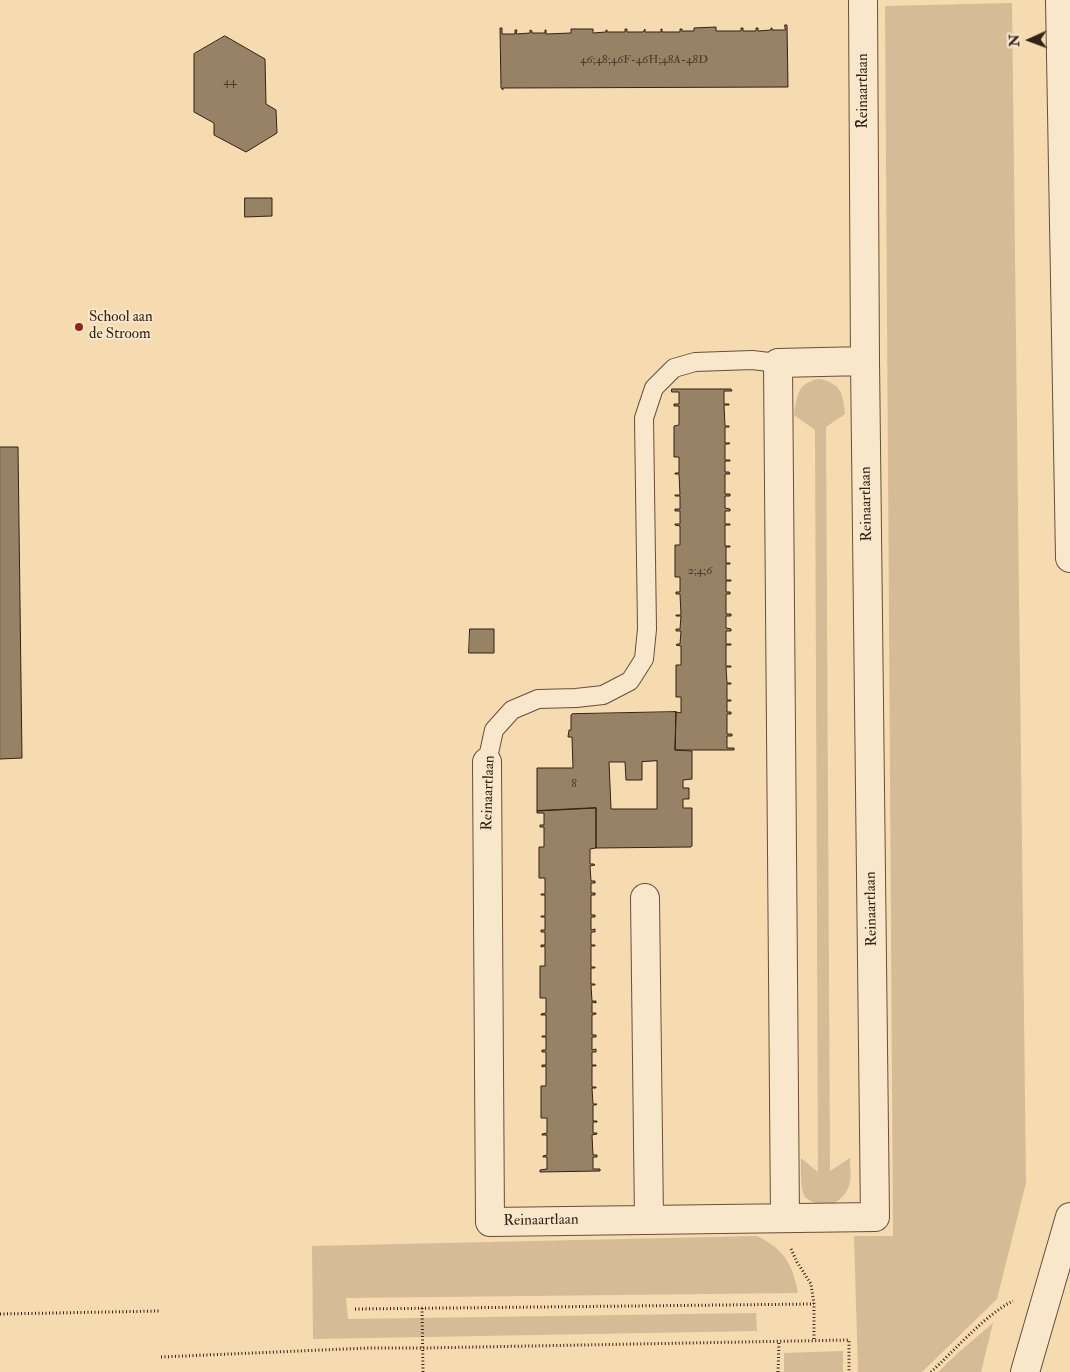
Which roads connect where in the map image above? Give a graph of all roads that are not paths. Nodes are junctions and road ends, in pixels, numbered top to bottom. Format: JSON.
{"nodes":[{"id":1,"x":863,"y":0,"type":"edge"},
{"id":2,"x":1060,"y":0,"type":"edge"},
{"id":3,"x":865,"y":361,"type":"junction"},
{"id":4,"x":778,"y":363,"type":"junction"},
{"id":5,"x":1070,"y":558,"type":"edge"},
{"id":6,"x":488,"y":762,"type":"joint"},
{"id":7,"x":645,"y":898,"type":"dead end"},
{"id":8,"x":1070,"y":1217,"type":"edge"},
{"id":9,"x":786,"y":1218,"type":"junction"},
{"id":10,"x":649,"y":1220,"type":"junction"},
{"id":11,"x":1025,"y":1372,"type":"edge"}],
"edges":[{"from":1,"to":3,"type":"street","name":"Reinaartlaan"},
{"from":2,"to":5,"type":"street"},
{"from":3,"to":4,"type":"street","name":"Reinaartlaan"},
{"from":3,"to":9,"type":"street","name":"Reinaartlaan"},
{"from":4,"to":6,"type":"lane","name":"Reinaartlaan"},
{"from":4,"to":9,"type":"street"},
{"from":6,"to":10,"type":"street","name":"Reinaartlaan"},
{"from":7,"to":10,"type":"street"},
{"from":8,"to":11,"type":"street"},
{"from":9,"to":10,"type":"street","name":"Reinaartlaan"}]}
